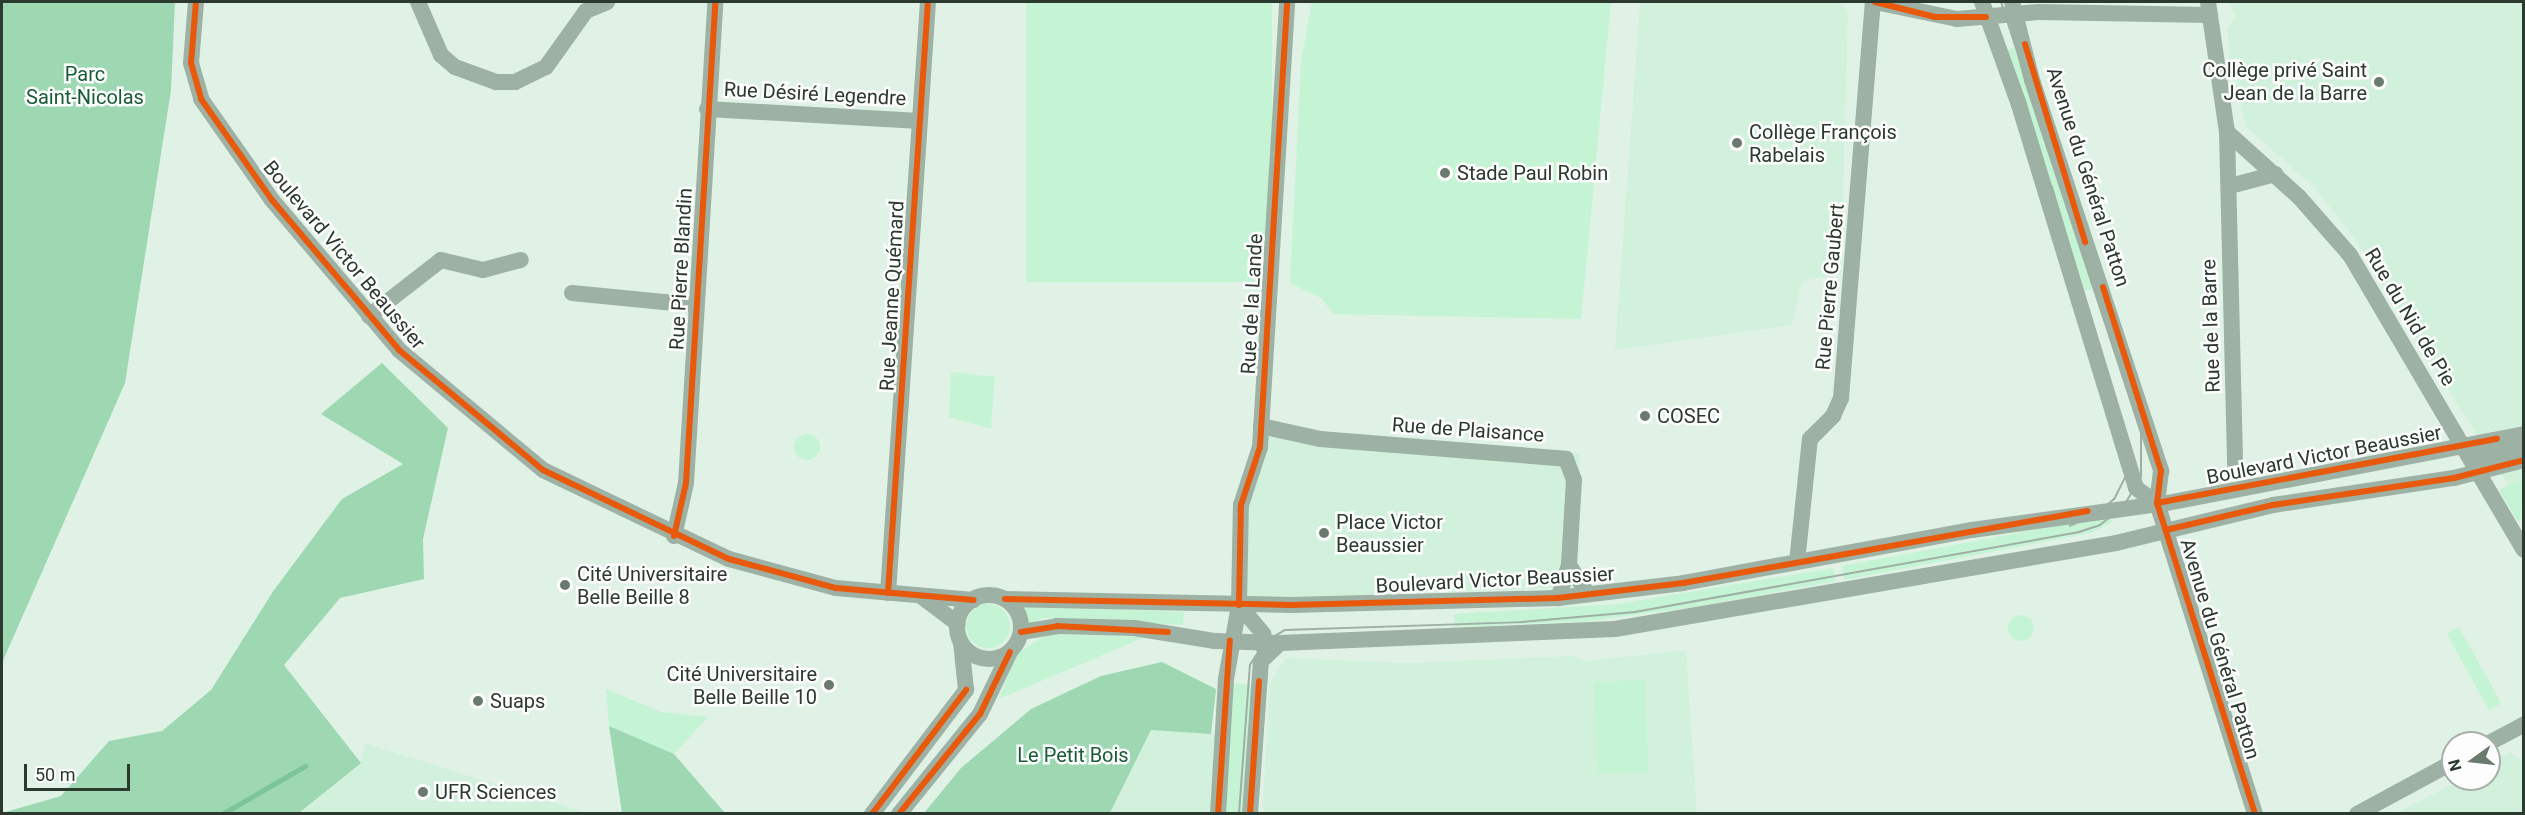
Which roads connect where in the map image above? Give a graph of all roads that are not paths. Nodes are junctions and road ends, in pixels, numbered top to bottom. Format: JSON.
{"nodes":[{"id":1,"x":196,"y":2,"type":"edge"},
{"id":2,"x":418,"y":2,"type":"edge"},
{"id":3,"x":607,"y":2,"type":"edge"},
{"id":4,"x":715,"y":2,"type":"edge"},
{"id":5,"x":928,"y":2,"type":"edge"},
{"id":6,"x":1287,"y":2,"type":"edge"},
{"id":7,"x":1874,"y":2,"type":"edge"},
{"id":8,"x":2014,"y":8,"type":"edge"},
{"id":9,"x":2209,"y":8,"type":"edge"},
{"id":10,"x":1984,"y":9,"type":"edge"},
{"id":11,"x":707,"y":109,"type":"junction"},
{"id":12,"x":920,"y":121,"type":"junction"},
{"id":13,"x":2228,"y":132,"type":"junction"},
{"id":14,"x":2275,"y":174,"type":"junction"},
{"id":15,"x":2230,"y":186,"type":"junction"},
{"id":16,"x":521,"y":260,"type":"dead end"},
{"id":17,"x":572,"y":293,"type":"dead end"},
{"id":18,"x":694,"y":305,"type":"junction"},
{"id":19,"x":369,"y":316,"type":"junction"},
{"id":20,"x":1261,"y":426,"type":"junction"},
{"id":21,"x":2523,"y":434,"type":"edge"},
{"id":22,"x":2461,"y":445,"type":"junction"},
{"id":23,"x":2523,"y":446,"type":"edge"},
{"id":24,"x":2523,"y":460,"type":"edge"},
{"id":25,"x":2235,"y":465,"type":"dead end"},
{"id":26,"x":2476,"y":472,"type":"junction"},
{"id":27,"x":2157,"y":503,"type":"junction"},
{"id":28,"x":2166,"y":530,"type":"junction"},
{"id":29,"x":674,"y":536,"type":"junction"},
{"id":30,"x":2523,"y":550,"type":"edge"},
{"id":31,"x":1797,"y":562,"type":"junction"},
{"id":32,"x":1569,"y":565,"type":"junction"},
{"id":33,"x":888,"y":593,"type":"junction"},
{"id":34,"x":1588,"y":594,"type":"junction"},
{"id":35,"x":921,"y":596,"type":"junction"},
{"id":36,"x":1558,"y":598,"type":"junction"},
{"id":37,"x":1005,"y":599,"type":"junction"},
{"id":38,"x":973,"y":600,"type":"junction"},
{"id":39,"x":1239,"y":605,"type":"junction"},
{"id":40,"x":958,"y":624,"type":"junction"},
{"id":41,"x":1021,"y":632,"type":"junction"},
{"id":42,"x":1230,"y":640,"type":"junction"},
{"id":43,"x":961,"y":642,"type":"junction"},
{"id":44,"x":1273,"y":643,"type":"junction"},
{"id":45,"x":1010,"y":652,"type":"junction"},
{"id":46,"x":2523,"y":724,"type":"edge"},
{"id":47,"x":2501,"y":736,"type":"edge"},
{"id":48,"x":2441,"y":768,"type":"edge"},
{"id":49,"x":872,"y":813,"type":"edge"},
{"id":50,"x":899,"y":813,"type":"edge"},
{"id":51,"x":1218,"y":813,"type":"edge"},
{"id":52,"x":1250,"y":813,"type":"edge"},
{"id":53,"x":2255,"y":813,"type":"edge"},
{"id":54,"x":2357,"y":813,"type":"edge"}],
"edges":[{"from":1,"to":19,"type":"street","name":"Boulevard Victor Beaussier"},
{"from":2,"to":3,"type":"street"},
{"from":4,"to":11,"type":"street","name":"Rue Pierre Blandin"},
{"from":5,"to":12,"type":"street","name":"Rue Jeanne Quémard"},
{"from":6,"to":20,"type":"street","name":"Rue de la Lande"},
{"from":7,"to":10,"type":"street"},
{"from":7,"to":31,"type":"street","name":"Rue Pierre Gaubert"},
{"from":8,"to":9,"type":"street"},
{"from":8,"to":10,"type":"street"},
{"from":8,"to":27,"type":"street","name":"Avenue du Général Patton"},
{"from":9,"to":13,"type":"street","name":"Rue de la Barre"},
{"from":10,"to":27,"type":"street"},
{"from":11,"to":12,"type":"street","name":"Rue Désiré Legendre"},
{"from":11,"to":18,"type":"street","name":"Rue Pierre Blandin"},
{"from":12,"to":33,"type":"street","name":"Rue Jeanne Quémard"},
{"from":13,"to":14,"type":"street","name":"Rue du Nid de Pie"},
{"from":13,"to":15,"type":"street","name":"Rue de la Barre"},
{"from":14,"to":15,"type":"street"},
{"from":14,"to":22,"type":"street","name":"Rue du Nid de Pie"},
{"from":15,"to":25,"type":"street","name":"Rue de la Barre"},
{"from":16,"to":19,"type":"street","name":"Boulevard Victor Beaussier"},
{"from":17,"to":18,"type":"street"},
{"from":18,"to":29,"type":"street","name":"Rue Pierre Blandin"},
{"from":19,"to":29,"type":"street","name":"Boulevard Victor Beaussier"},
{"from":20,"to":32,"type":"street","name":"Rue de Plaisance"},
{"from":20,"to":39,"type":"street","name":"Rue de la Lande"},
{"from":21,"to":22,"type":"street","name":"Boulevard Victor Beaussier"},
{"from":22,"to":26,"type":"street","name":"Rue du Nid de Pie"},
{"from":22,"to":27,"type":"street","name":"Boulevard Victor Beaussier"},
{"from":23,"to":26,"type":"street"},
{"from":24,"to":26,"type":"street","name":"Boulevard Victor Beaussier"},
{"from":26,"to":28,"type":"street","name":"Boulevard Victor Beaussier"},
{"from":26,"to":30,"type":"street","name":"Rue du Nid de Pie"},
{"from":27,"to":28,"type":"street","name":"Avenue du Général Patton"},
{"from":27,"to":31,"type":"street","name":"Boulevard Victor Beaussier"},
{"from":28,"to":44,"type":"street","name":"Boulevard Victor Beaussier"},
{"from":28,"to":53,"type":"street","name":"Avenue du Général Patton"},
{"from":29,"to":33,"type":"street","name":"Boulevard Victor Beaussier"},
{"from":31,"to":34,"type":"street","name":"Boulevard Victor Beaussier"},
{"from":32,"to":34,"type":"street"},
{"from":32,"to":36,"type":"street","name":"Rue de Plaisance"},
{"from":33,"to":35,"type":"street","name":"Boulevard Victor Beaussier"},
{"from":34,"to":36,"type":"street","name":"Boulevard Victor Beaussier"},
{"from":35,"to":38,"type":"street","name":"Boulevard Victor Beaussier"},
{"from":35,"to":40,"type":"street"},
{"from":36,"to":39,"type":"street","name":"Boulevard Victor Beaussier"},
{"from":37,"to":38,"type":"street"},
{"from":37,"to":39,"type":"street","name":"Boulevard Victor Beaussier"},
{"from":37,"to":41,"type":"street"},
{"from":38,"to":40,"type":"street"},
{"from":39,"to":42,"type":"street","name":"Rue de la Lande"},
{"from":39,"to":44,"type":"street"},
{"from":40,"to":43,"type":"street"},
{"from":41,"to":42,"type":"street","name":"Boulevard Victor Beaussier"},
{"from":41,"to":45,"type":"street"},
{"from":42,"to":44,"type":"street","name":"Boulevard Victor Beaussier"},
{"from":42,"to":51,"type":"street","name":"Rue de la Lande"},
{"from":43,"to":45,"type":"street"},
{"from":43,"to":49,"type":"street"},
{"from":44,"to":52,"type":"street"},
{"from":45,"to":50,"type":"street"},
{"from":46,"to":47,"type":"street"},
{"from":48,"to":54,"type":"street"}]}
